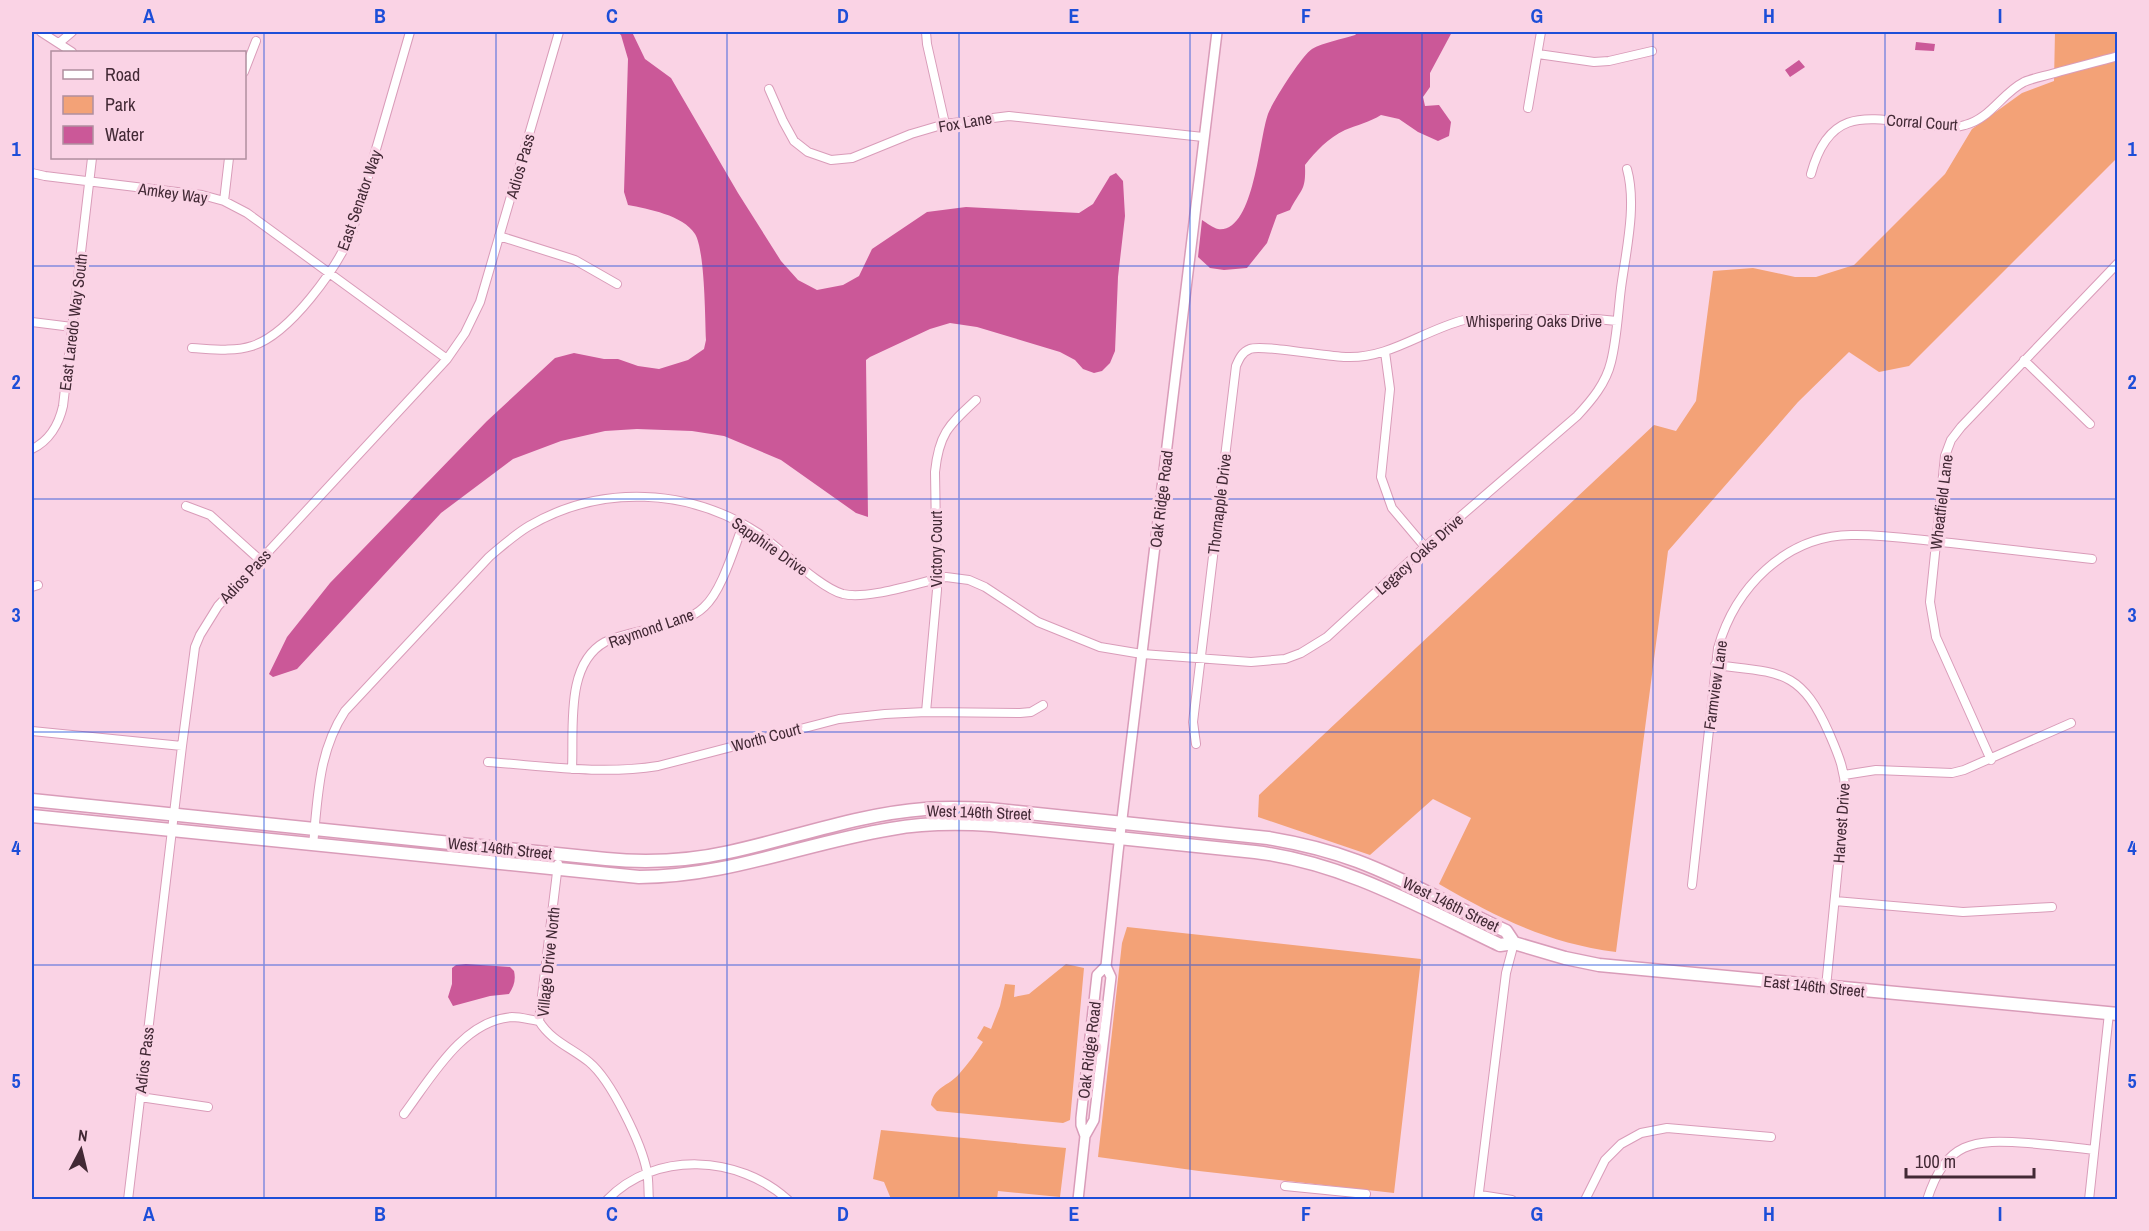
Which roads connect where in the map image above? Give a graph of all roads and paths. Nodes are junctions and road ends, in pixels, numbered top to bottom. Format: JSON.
{"nodes":[{"id":1,"x":41,"y":32,"type":"edge"},
{"id":2,"x":72,"y":32,"type":"edge"},
{"id":3,"x":410,"y":32,"type":"edge"},
{"id":4,"x":559,"y":32,"type":"edge"},
{"id":5,"x":926,"y":32,"type":"edge"},
{"id":6,"x":1217,"y":32,"type":"edge"},
{"id":7,"x":1541,"y":32,"type":"edge"},
{"id":8,"x":256,"y":40,"type":"dead end"},
{"id":9,"x":59,"y":43,"type":"junction"},
{"id":10,"x":71,"y":51,"type":"edge"},
{"id":11,"x":1652,"y":51,"type":"dead end"},
{"id":12,"x":1538,"y":54,"type":"junction"},
{"id":13,"x":2118,"y":56,"type":"edge"},
{"id":14,"x":246,"y":67,"type":"edge"},
{"id":15,"x":769,"y":88,"type":"dead end"},
{"id":16,"x":1528,"y":108,"type":"dead end"},
{"id":17,"x":945,"y":124,"type":"junction"},
{"id":18,"x":1203,"y":137,"type":"junction"},
{"id":19,"x":92,"y":159,"type":"edge"},
{"id":20,"x":229,"y":159,"type":"edge"},
{"id":21,"x":1627,"y":169,"type":"dead end"},
{"id":22,"x":32,"y":173,"type":"edge"},
{"id":23,"x":1811,"y":174,"type":"dead end"},
{"id":24,"x":90,"y":182,"type":"junction"},
{"id":25,"x":224,"y":201,"type":"junction"},
{"id":26,"x":499,"y":237,"type":"junction"},
{"id":27,"x":2118,"y":263,"type":"edge"},
{"id":28,"x":329,"y":273,"type":"junction"},
{"id":29,"x":617,"y":284,"type":"dead end"},
{"id":30,"x":1617,"y":321,"type":"junction"},
{"id":31,"x":32,"y":322,"type":"edge"},
{"id":32,"x":72,"y":327,"type":"junction"},
{"id":33,"x":192,"y":348,"type":"dead end"},
{"id":34,"x":1244,"y":352,"type":"joint"},
{"id":35,"x":1385,"y":352,"type":"junction"},
{"id":36,"x":447,"y":359,"type":"junction"},
{"id":37,"x":2024,"y":360,"type":"junction"},
{"id":38,"x":976,"y":400,"type":"dead end"},
{"id":39,"x":2090,"y":424,"type":"dead end"},
{"id":40,"x":32,"y":449,"type":"edge"},
{"id":41,"x":186,"y":506,"type":"dead end"},
{"id":42,"x":743,"y":525,"type":"junction"},
{"id":43,"x":1935,"y":542,"type":"junction"},
{"id":44,"x":1425,"y":547,"type":"junction"},
{"id":45,"x":2092,"y":559,"type":"dead end"},
{"id":46,"x":261,"y":560,"type":"junction"},
{"id":47,"x":937,"y":579,"type":"junction"},
{"id":48,"x":1142,"y":654,"type":"junction"},
{"id":49,"x":1201,"y":659,"type":"junction"},
{"id":50,"x":1715,"y":664,"type":"junction"},
{"id":51,"x":1043,"y":705,"type":"dead end"},
{"id":52,"x":926,"y":712,"type":"junction"},
{"id":53,"x":2071,"y":723,"type":"dead end"},
{"id":54,"x":32,"y":731,"type":"edge"},
{"id":55,"x":1196,"y":744,"type":"dead end"},
{"id":56,"x":182,"y":746,"type":"junction"},
{"id":57,"x":1991,"y":760,"type":"junction"},
{"id":58,"x":488,"y":762,"type":"dead end"},
{"id":59,"x":572,"y":769,"type":"junction"},
{"id":60,"x":1844,"y":775,"type":"junction"},
{"id":61,"x":32,"y":800,"type":"edge"},
{"id":62,"x":173,"y":815,"type":"junction"},
{"id":63,"x":32,"y":816,"type":"edge"},
{"id":64,"x":1122,"y":823,"type":"junction"},
{"id":65,"x":315,"y":829,"type":"junction"},
{"id":66,"x":172,"y":830,"type":"junction"},
{"id":67,"x":1120,"y":838,"type":"junction"},
{"id":68,"x":313,"y":845,"type":"junction"},
{"id":69,"x":559,"y":855,"type":"junction"},
{"id":70,"x":557,"y":870,"type":"junction"},
{"id":71,"x":1692,"y":885,"type":"dead end"},
{"id":72,"x":1835,"y":901,"type":"junction"},
{"id":73,"x":2052,"y":907,"type":"dead end"},
{"id":74,"x":1514,"y":943,"type":"junction"},
{"id":75,"x":1106,"y":966,"type":"junction"},
{"id":76,"x":1826,"y":987,"type":"junction"},
{"id":77,"x":2113,"y":1014,"type":"edge"},
{"id":78,"x":539,"y":1021,"type":"junction"},
{"id":79,"x":140,"y":1097,"type":"junction"},
{"id":80,"x":208,"y":1107,"type":"dead end"},
{"id":81,"x":404,"y":1113,"type":"dead end"},
{"id":82,"x":1085,"y":1136,"type":"junction"},
{"id":83,"x":1771,"y":1137,"type":"dead end"},
{"id":84,"x":2094,"y":1150,"type":"junction"},
{"id":85,"x":648,"y":1173,"type":"junction"},
{"id":86,"x":1285,"y":1186,"type":"dead end"},
{"id":87,"x":1365,"y":1194,"type":"dead end"},
{"id":88,"x":1479,"y":1197,"type":"edge"},
{"id":89,"x":128,"y":1200,"type":"edge"},
{"id":90,"x":607,"y":1200,"type":"edge"},
{"id":91,"x":648,"y":1200,"type":"edge"},
{"id":92,"x":788,"y":1200,"type":"edge"},
{"id":93,"x":1078,"y":1200,"type":"edge"},
{"id":94,"x":1512,"y":1200,"type":"edge"},
{"id":95,"x":1585,"y":1200,"type":"edge"},
{"id":96,"x":1927,"y":1200,"type":"edge"},
{"id":97,"x":2089,"y":1200,"type":"edge"}],
"edges":[{"from":1,"to":9,"type":"street"},
{"from":2,"to":9,"type":"street"},
{"from":3,"to":28,"type":"street","name":"East Senator Way"},
{"from":4,"to":26,"type":"street","name":"Adios Pass"},
{"from":5,"to":17,"type":"street"},
{"from":6,"to":18,"type":"street","name":"Oak Ridge Road"},
{"from":7,"to":12,"type":"street"},
{"from":8,"to":14,"type":"street"},
{"from":9,"to":10,"type":"street"},
{"from":11,"to":12,"type":"street"},
{"from":12,"to":16,"type":"street"},
{"from":13,"to":23,"type":"street","name":"Corral Court"},
{"from":15,"to":17,"type":"street","name":"Fox Lane"},
{"from":17,"to":18,"type":"street","name":"Fox Lane"},
{"from":18,"to":48,"type":"street","name":"Oak Ridge Road"},
{"from":19,"to":24,"type":"street","name":"East Laredo Way South"},
{"from":20,"to":25,"type":"street"},
{"from":21,"to":30,"type":"street","name":"Legacy Oaks Drive"},
{"from":22,"to":24,"type":"street","name":"Amkey Way"},
{"from":24,"to":25,"type":"street","name":"Amkey Way"},
{"from":24,"to":32,"type":"street","name":"East Laredo Way South"},
{"from":25,"to":28,"type":"street","name":"Amkey Way"},
{"from":26,"to":29,"type":"street"},
{"from":26,"to":36,"type":"street","name":"Adios Pass"},
{"from":27,"to":37,"type":"street","name":"Wheatfield Lane"},
{"from":28,"to":33,"type":"street","name":"East Senator Way"},
{"from":28,"to":36,"type":"street","name":"Amkey Way"},
{"from":30,"to":35,"type":"street","name":"Whispering Oaks Drive"},
{"from":30,"to":44,"type":"street","name":"Legacy Oaks Drive"},
{"from":31,"to":32,"type":"street"},
{"from":32,"to":40,"type":"street","name":"East Laredo Way South"},
{"from":34,"to":35,"type":"street","name":"Whispering Oaks Drive"},
{"from":34,"to":49,"type":"street","name":"Thornapple Drive"},
{"from":35,"to":44,"type":"street"},
{"from":36,"to":46,"type":"street","name":"Adios Pass"},
{"from":37,"to":39,"type":"street"},
{"from":37,"to":43,"type":"street","name":"Wheatfield Lane"},
{"from":38,"to":47,"type":"street","name":"Victory Court"},
{"from":41,"to":46,"type":"street"},
{"from":42,"to":47,"type":"street","name":"Sapphire Drive"},
{"from":42,"to":59,"type":"street","name":"Raymond Lane"},
{"from":42,"to":65,"type":"street","name":"Sapphire Drive"},
{"from":43,"to":45,"type":"street","name":"Farmview Lane"},
{"from":43,"to":50,"type":"street","name":"Farmview Lane"},
{"from":43,"to":57,"type":"street","name":"Wheatfield Lane"},
{"from":44,"to":49,"type":"street","name":"Legacy Oaks Drive"},
{"from":46,"to":56,"type":"street","name":"Adios Pass"},
{"from":47,"to":48,"type":"street","name":"Sapphire Drive"},
{"from":47,"to":52,"type":"street","name":"Victory Court"},
{"from":48,"to":49,"type":"street","name":"Legacy Oaks Drive"},
{"from":48,"to":64,"type":"street","name":"Oak Ridge Road"},
{"from":49,"to":55,"type":"street","name":"Thornapple Drive"},
{"from":50,"to":60,"type":"street","name":"Harvest Drive"},
{"from":50,"to":71,"type":"street","name":"Farmview Lane"},
{"from":51,"to":52,"type":"street","name":"Worth Court"},
{"from":52,"to":59,"type":"street","name":"Worth Court"},
{"from":53,"to":57,"type":"street"},
{"from":54,"to":56,"type":"street"},
{"from":56,"to":62,"type":"street","name":"Adios Pass"},
{"from":57,"to":60,"type":"street"},
{"from":58,"to":59,"type":"street","name":"Worth Court"},
{"from":60,"to":72,"type":"street","name":"Harvest Drive"},
{"from":61,"to":62,"type":"main road","name":"West 146th Street"},
{"from":62,"to":65,"type":"main road","name":"West 146th Street"},
{"from":62,"to":66,"type":"street","name":"Adios Pass"},
{"from":63,"to":66,"type":"main road","name":"West 146th Street"},
{"from":64,"to":67,"type":"street","name":"Oak Ridge Road"},
{"from":64,"to":69,"type":"main road","name":"West 146th Street"},
{"from":64,"to":74,"type":"main road","name":"West 146th Street"},
{"from":65,"to":68,"type":"street","name":"Sapphire Drive"},
{"from":65,"to":69,"type":"main road","name":"West 146th Street"},
{"from":66,"to":68,"type":"main road","name":"West 146th Street"},
{"from":66,"to":79,"type":"street","name":"Adios Pass"},
{"from":67,"to":70,"type":"main road","name":"West 146th Street"},
{"from":67,"to":74,"type":"main road","name":"West 146th Street"},
{"from":67,"to":75,"type":"street","name":"Oak Ridge Road"},
{"from":68,"to":70,"type":"main road","name":"West 146th Street"},
{"from":69,"to":70,"type":"street","name":"Village Drive North"},
{"from":70,"to":78,"type":"street","name":"Village Drive North"},
{"from":72,"to":73,"type":"street"},
{"from":72,"to":76,"type":"street","name":"Harvest Drive"},
{"from":74,"to":76,"type":"main road","name":"East 146th Street"},
{"from":74,"to":88,"type":"street"},
{"from":75,"to":82,"type":"street","name":"Oak Ridge Road"},
{"from":75,"to":82,"type":"street","name":"Oak Ridge Road"},
{"from":76,"to":77,"type":"main road","name":"East 146th Street"},
{"from":77,"to":84,"type":"street"},
{"from":78,"to":81,"type":"street"},
{"from":78,"to":85,"type":"street","name":"Village Drive North"},
{"from":79,"to":80,"type":"street"},
{"from":79,"to":89,"type":"street","name":"Adios Pass"},
{"from":82,"to":93,"type":"street","name":"Oak Ridge Road"},
{"from":83,"to":95,"type":"street"},
{"from":84,"to":96,"type":"street"},
{"from":84,"to":97,"type":"street"},
{"from":85,"to":90,"type":"street"},
{"from":85,"to":91,"type":"street"},
{"from":85,"to":92,"type":"street"},
{"from":86,"to":87,"type":"street"},
{"from":88,"to":94,"type":"street"}]}
